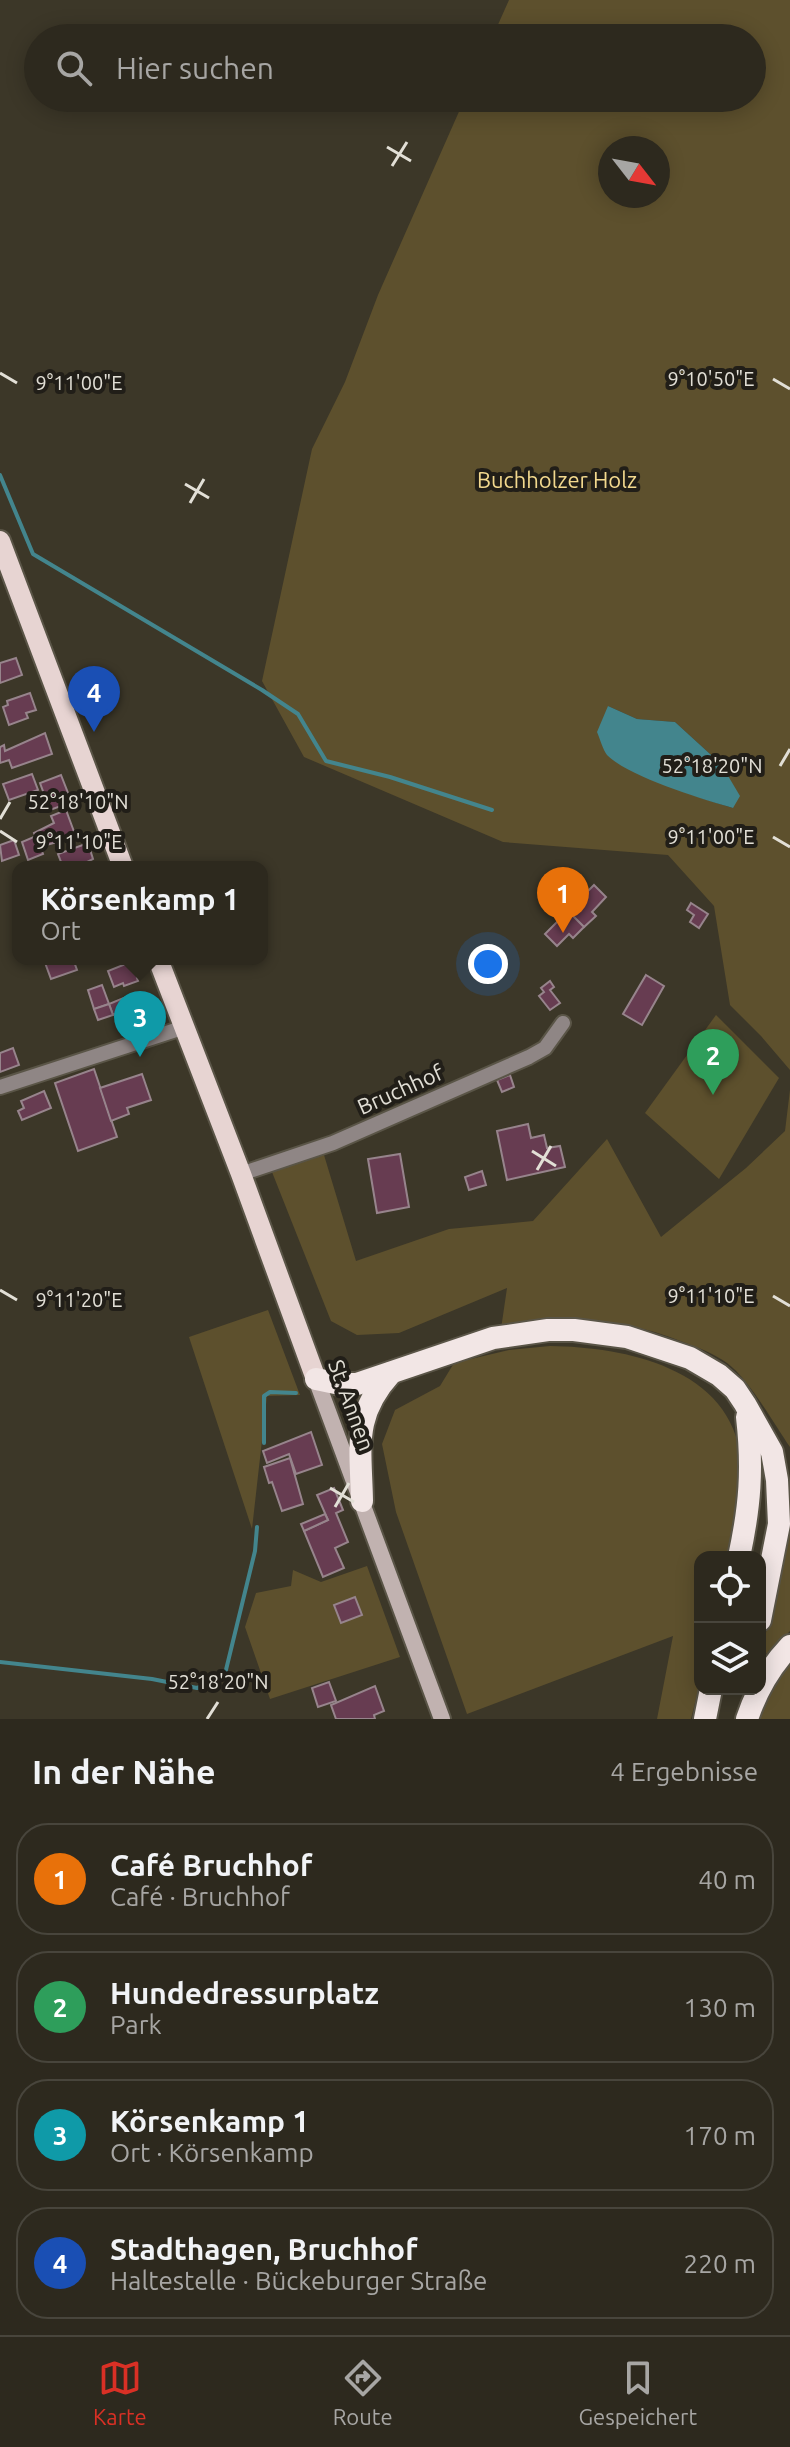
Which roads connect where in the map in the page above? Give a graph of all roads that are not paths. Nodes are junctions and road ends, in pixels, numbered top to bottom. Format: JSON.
{"nodes":[{"id":1,"x":0,"y":541,"type":"edge"},
{"id":2,"x":121,"y":861,"type":"edge"},
{"id":3,"x":160,"y":965,"type":"edge"},
{"id":4,"x":563,"y":1023,"type":"dead end"},
{"id":5,"x":185,"y":1027,"type":"junction"},
{"id":6,"x":0,"y":1087,"type":"edge"},
{"id":7,"x":241,"y":1174,"type":"junction"},
{"id":8,"x":391,"y":1373,"type":"junction"},
{"id":9,"x":316,"y":1379,"type":"junction"},
{"id":10,"x":745,"y":1404,"type":"junction"},
{"id":11,"x":362,"y":1501,"type":"junction"},
{"id":12,"x":740,"y":1551,"type":"edge"},
{"id":13,"x":766,"y":1590,"type":"edge"},
{"id":14,"x":790,"y":1646,"type":"edge"},
{"id":15,"x":710,"y":1695,"type":"edge"},
{"id":16,"x":744,"y":1695,"type":"edge"},
{"id":17,"x":442,"y":1719,"type":"edge"},
{"id":18,"x":705,"y":1719,"type":"edge"},
{"id":19,"x":738,"y":1719,"type":"edge"},
{"id":20,"x":747,"y":1719,"type":"edge"}],
"edges":[{"from":1,"to":2,"type":"main road"},
{"from":3,"to":5,"type":"main road","name":"St. Annen"},
{"from":4,"to":7,"type":"street","name":"Bruchhof"},
{"from":5,"to":6,"type":"street"},
{"from":5,"to":7,"type":"main road","name":"St. Annen"},
{"from":7,"to":9,"type":"main road","name":"St. Annen"},
{"from":8,"to":9,"type":"highway"},
{"from":8,"to":10,"type":"highway"},
{"from":8,"to":11,"type":"highway"},
{"from":9,"to":11,"type":"main road","name":"St. Annen"},
{"from":10,"to":12,"type":"highway"},
{"from":10,"to":13,"type":"highway"},
{"from":11,"to":17,"type":"main road","name":"St. Annen"},
{"from":14,"to":20,"type":"highway"},
{"from":15,"to":18,"type":"highway"},
{"from":16,"to":19,"type":"highway"}]}
